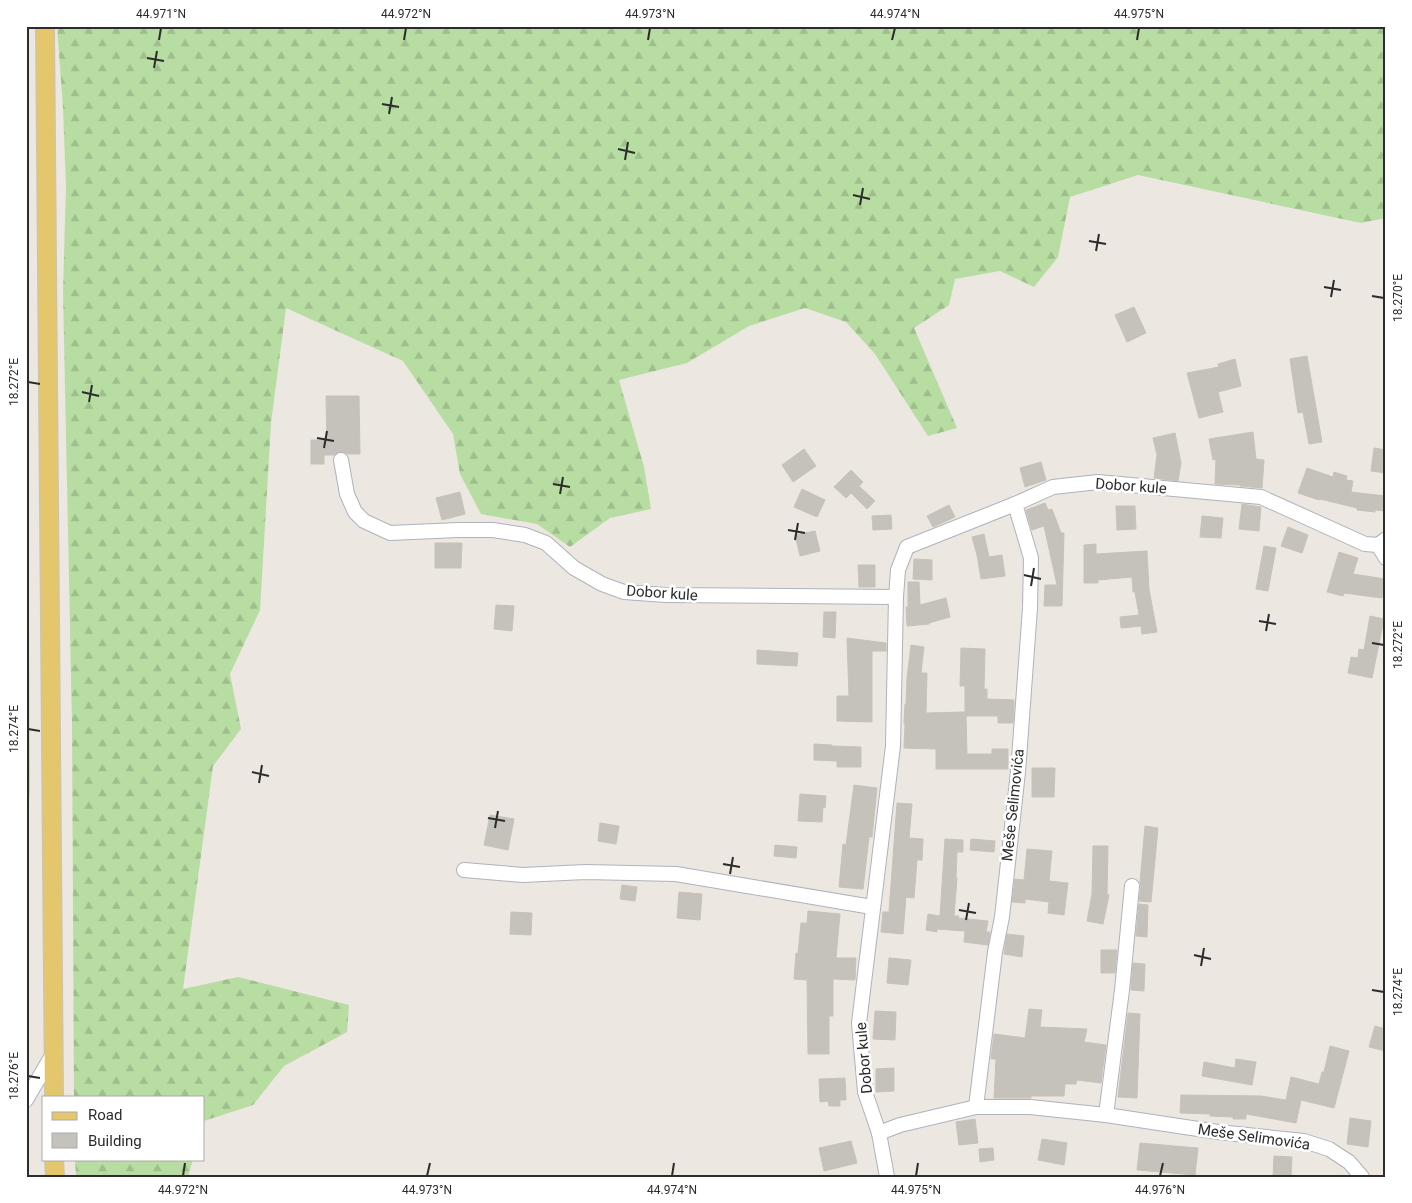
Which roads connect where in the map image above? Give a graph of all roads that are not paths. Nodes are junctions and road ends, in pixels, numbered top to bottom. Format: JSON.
{"nodes":[{"id":1,"x":45,"y":26,"type":"edge"},
{"id":2,"x":341,"y":460,"type":"dead end"},
{"id":3,"x":1015,"y":504,"type":"junction"},
{"id":4,"x":1382,"y":542,"type":"edge"},
{"id":5,"x":1386,"y":558,"type":"edge"},
{"id":6,"x":896,"y":597,"type":"junction"},
{"id":7,"x":464,"y":870,"type":"dead end"},
{"id":8,"x":1132,"y":886,"type":"dead end"},
{"id":9,"x":872,"y":907,"type":"junction"},
{"id":10,"x":54,"y":1051,"type":"junction"},
{"id":11,"x":54,"y":1096,"type":"edge"},
{"id":12,"x":26,"y":1100,"type":"edge"},
{"id":13,"x":976,"y":1107,"type":"junction"},
{"id":14,"x":1106,"y":1115,"type":"junction"},
{"id":15,"x":879,"y":1132,"type":"junction"},
{"id":16,"x":54,"y":1160,"type":"edge"},
{"id":17,"x":1349,"y":1162,"type":"junction"},
{"id":18,"x":54,"y":1177,"type":"edge"},
{"id":19,"x":887,"y":1177,"type":"edge"},
{"id":20,"x":1351,"y":1177,"type":"edge"},
{"id":21,"x":1362,"y":1177,"type":"edge"}],
"edges":[{"from":1,"to":10,"type":"main road"},
{"from":2,"to":6,"type":"street","name":"Dobor kule"},
{"from":3,"to":4,"type":"street","name":"Dobor kule"},
{"from":3,"to":6,"type":"street","name":"Dobor kule"},
{"from":3,"to":13,"type":"street","name":"Meše Selimovića"},
{"from":4,"to":5,"type":"street","name":"Dobor kule"},
{"from":6,"to":9,"type":"street","name":"Dobor kule"},
{"from":7,"to":9,"type":"street"},
{"from":8,"to":14,"type":"street"},
{"from":9,"to":15,"type":"street","name":"Dobor kule"},
{"from":10,"to":11,"type":"main road"},
{"from":10,"to":12,"type":"street"},
{"from":13,"to":14,"type":"street","name":"Meše Selimovića"},
{"from":13,"to":15,"type":"street","name":"Meše Selimovića"},
{"from":14,"to":17,"type":"street","name":"Meše Selimovića"},
{"from":15,"to":19,"type":"street","name":"Dobor kule"},
{"from":16,"to":18,"type":"main road"},
{"from":17,"to":20,"type":"street"},
{"from":17,"to":21,"type":"street","name":"Meše Selimovića"}]}
